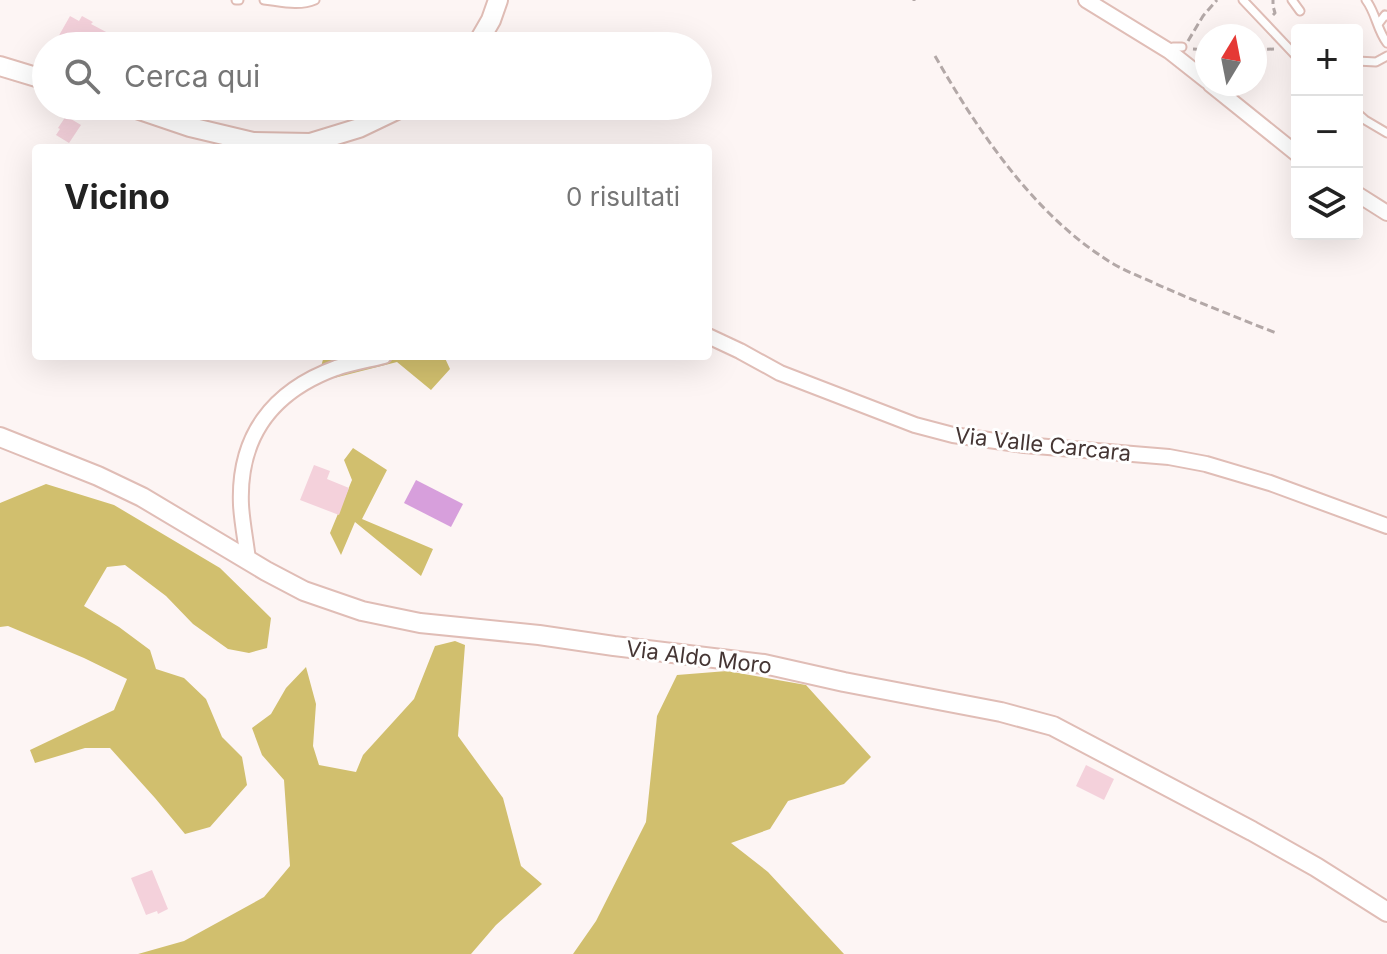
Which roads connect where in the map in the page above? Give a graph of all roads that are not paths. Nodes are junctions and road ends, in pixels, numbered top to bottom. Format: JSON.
{"nodes":[{"id":1,"x":264,"y":0,"type":"edge"},
{"id":2,"x":315,"y":0,"type":"edge"},
{"id":3,"x":498,"y":0,"type":"edge"},
{"id":4,"x":1086,"y":0,"type":"edge"},
{"id":5,"x":1243,"y":0,"type":"edge"},
{"id":6,"x":1292,"y":0,"type":"edge"},
{"id":7,"x":1366,"y":0,"type":"edge"},
{"id":8,"x":1300,"y":11,"type":"dead end"},
{"id":9,"x":1387,"y":16,"type":"edge"},
{"id":10,"x":1379,"y":23,"type":"junction"},
{"id":11,"x":484,"y":32,"type":"edge"},
{"id":12,"x":1387,"y":43,"type":"edge"},
{"id":13,"x":1291,"y":51,"type":"edge"},
{"id":14,"x":1387,"y":56,"type":"edge"},
{"id":15,"x":1363,"y":61,"type":"edge"},
{"id":16,"x":0,"y":66,"type":"edge"},
{"id":17,"x":1195,"y":66,"type":"edge"},
{"id":18,"x":32,"y":76,"type":"edge"},
{"id":19,"x":1225,"y":96,"type":"edge"},
{"id":20,"x":1363,"y":118,"type":"edge"},
{"id":21,"x":169,"y":120,"type":"edge"},
{"id":22,"x":376,"y":120,"type":"edge"},
{"id":23,"x":1387,"y":133,"type":"edge"},
{"id":24,"x":1291,"y":149,"type":"edge"},
{"id":25,"x":1363,"y":198,"type":"edge"},
{"id":26,"x":1387,"y":213,"type":"edge"},
{"id":27,"x":712,"y":338,"type":"edge"},
{"id":28,"x":368,"y":360,"type":"edge"},
{"id":29,"x":0,"y":437,"type":"edge"},
{"id":30,"x":1387,"y":526,"type":"edge"},
{"id":31,"x":248,"y":560,"type":"junction"},
{"id":32,"x":1387,"y":912,"type":"edge"}],
"edges":[{"from":1,"to":2,"type":"lane"},
{"from":3,"to":11,"type":"main road"},
{"from":4,"to":17,"type":"street"},
{"from":5,"to":13,"type":"lane"},
{"from":6,"to":8,"type":"lane"},
{"from":7,"to":10,"type":"lane"},
{"from":9,"to":10,"type":"lane"},
{"from":10,"to":12,"type":"lane"},
{"from":14,"to":15,"type":"lane"},
{"from":16,"to":18,"type":"main road"},
{"from":19,"to":24,"type":"street"},
{"from":20,"to":23,"type":"lane"},
{"from":21,"to":22,"type":"main road"},
{"from":25,"to":26,"type":"street"},
{"from":27,"to":30,"type":"street","name":"Via Valle Carcara"},
{"from":28,"to":31,"type":"street"},
{"from":29,"to":31,"type":"main road","name":"Via Aldo Moro"},
{"from":31,"to":32,"type":"main road","name":"Via Aldo Moro"}]}
